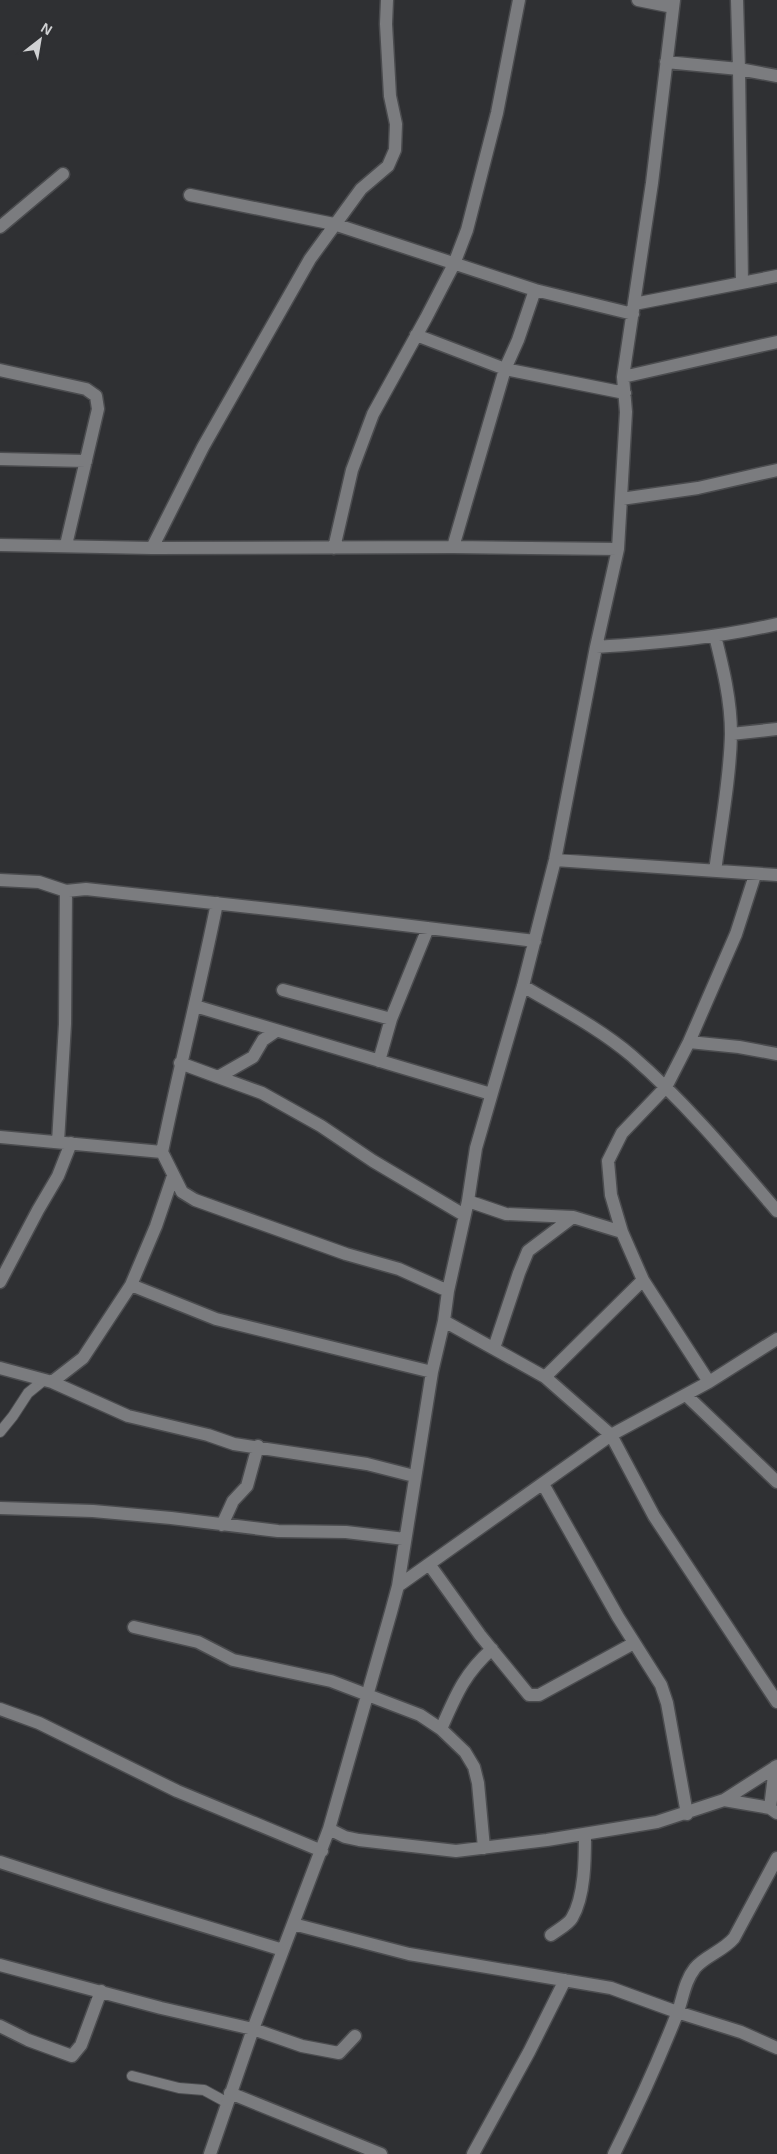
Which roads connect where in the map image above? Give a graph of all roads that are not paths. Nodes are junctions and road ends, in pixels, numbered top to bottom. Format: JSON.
{"nodes":[{"id":1,"x":387,"y":0,"type":"edge"},
{"id":2,"x":519,"y":0,"type":"edge"},
{"id":3,"x":638,"y":0,"type":"edge"},
{"id":4,"x":738,"y":0,"type":"edge"},
{"id":5,"x":674,"y":3,"type":"edge"},
{"id":6,"x":666,"y":62,"type":"junction"},
{"id":7,"x":739,"y":69,"type":"junction"},
{"id":8,"x":777,"y":76,"type":"edge"},
{"id":9,"x":63,"y":174,"type":"dead end"},
{"id":10,"x":190,"y":195,"type":"dead end"},
{"id":11,"x":334,"y":224,"type":"junction"},
{"id":12,"x":0,"y":227,"type":"edge"},
{"id":13,"x":454,"y":264,"type":"junction"},
{"id":14,"x":777,"y":276,"type":"edge"},
{"id":15,"x":742,"y":283,"type":"junction"},
{"id":16,"x":535,"y":290,"type":"junction"},
{"id":17,"x":633,"y":309,"type":"junction"},
{"id":18,"x":416,"y":336,"type":"junction"},
{"id":19,"x":777,"y":342,"type":"edge"},
{"id":20,"x":505,"y":369,"type":"junction"},
{"id":21,"x":0,"y":370,"type":"edge"},
{"id":22,"x":623,"y":377,"type":"junction"},
{"id":23,"x":624,"y":392,"type":"junction"},
{"id":24,"x":0,"y":459,"type":"edge"},
{"id":25,"x":86,"y":461,"type":"junction"},
{"id":26,"x":777,"y":470,"type":"edge"},
{"id":27,"x":621,"y":499,"type":"junction"},
{"id":28,"x":0,"y":545,"type":"edge"},
{"id":29,"x":66,"y":545,"type":"junction"},
{"id":30,"x":453,"y":547,"type":"junction"},
{"id":31,"x":152,"y":548,"type":"junction"},
{"id":32,"x":334,"y":548,"type":"junction"},
{"id":33,"x":618,"y":549,"type":"junction"},
{"id":34,"x":777,"y":624,"type":"edge"},
{"id":35,"x":714,"y":636,"type":"junction"},
{"id":36,"x":596,"y":647,"type":"junction"},
{"id":37,"x":777,"y":729,"type":"edge"},
{"id":38,"x":731,"y":734,"type":"junction"},
{"id":39,"x":555,"y":860,"type":"junction"},
{"id":40,"x":715,"y":871,"type":"junction"},
{"id":41,"x":756,"y":875,"type":"junction"},
{"id":42,"x":777,"y":875,"type":"edge"},
{"id":43,"x":0,"y":880,"type":"edge"},
{"id":44,"x":66,"y":891,"type":"junction"},
{"id":45,"x":217,"y":903,"type":"junction"},
{"id":46,"x":428,"y":928,"type":"junction"},
{"id":47,"x":535,"y":941,"type":"junction"},
{"id":48,"x":523,"y":986,"type":"junction"},
{"id":49,"x":283,"y":990,"type":"dead end"},
{"id":50,"x":195,"y":1006,"type":"junction"},
{"id":51,"x":391,"y":1019,"type":"junction"},
{"id":52,"x":276,"y":1031,"type":"junction"},
{"id":53,"x":689,"y":1042,"type":"junction"},
{"id":54,"x":777,"y":1054,"type":"edge"},
{"id":55,"x":379,"y":1061,"type":"junction"},
{"id":56,"x":180,"y":1063,"type":"junction"},
{"id":57,"x":218,"y":1077,"type":"junction"},
{"id":58,"x":666,"y":1087,"type":"junction"},
{"id":59,"x":491,"y":1094,"type":"junction"},
{"id":60,"x":0,"y":1137,"type":"edge"},
{"id":61,"x":58,"y":1142,"type":"junction"},
{"id":62,"x":71,"y":1143,"type":"junction"},
{"id":63,"x":162,"y":1152,"type":"junction"},
{"id":64,"x":173,"y":1176,"type":"junction"},
{"id":65,"x":468,"y":1201,"type":"junction"},
{"id":66,"x":777,"y":1211,"type":"edge"},
{"id":67,"x":464,"y":1216,"type":"junction"},
{"id":68,"x":573,"y":1218,"type":"junction"},
{"id":69,"x":622,"y":1232,"type":"junction"},
{"id":70,"x":643,"y":1280,"type":"junction"},
{"id":71,"x":0,"y":1282,"type":"edge"},
{"id":72,"x":131,"y":1285,"type":"junction"},
{"id":73,"x":448,"y":1291,"type":"junction"},
{"id":74,"x":444,"y":1321,"type":"junction"},
{"id":75,"x":777,"y":1339,"type":"edge"},
{"id":76,"x":494,"y":1348,"type":"junction"},
{"id":77,"x":0,"y":1368,"type":"edge"},
{"id":78,"x":432,"y":1372,"type":"junction"},
{"id":79,"x":545,"y":1377,"type":"junction"},
{"id":80,"x":48,"y":1381,"type":"junction"},
{"id":81,"x":709,"y":1382,"type":"junction"},
{"id":82,"x":686,"y":1395,"type":"junction"},
{"id":83,"x":0,"y":1432,"type":"edge"},
{"id":84,"x":611,"y":1435,"type":"junction"},
{"id":85,"x":258,"y":1446,"type":"junction"},
{"id":86,"x":414,"y":1476,"type":"junction"},
{"id":87,"x":777,"y":1482,"type":"edge"},
{"id":88,"x":543,"y":1484,"type":"junction"},
{"id":89,"x":0,"y":1508,"type":"edge"},
{"id":90,"x":222,"y":1525,"type":"junction"},
{"id":91,"x":404,"y":1539,"type":"junction"},
{"id":92,"x":429,"y":1564,"type":"junction"},
{"id":93,"x":398,"y":1586,"type":"junction"},
{"id":94,"x":134,"y":1627,"type":"dead end"},
{"id":95,"x":634,"y":1643,"type":"junction"},
{"id":96,"x":492,"y":1649,"type":"junction"},
{"id":97,"x":367,"y":1693,"type":"junction"},
{"id":98,"x":777,"y":1702,"type":"edge"},
{"id":99,"x":0,"y":1709,"type":"edge"},
{"id":100,"x":441,"y":1728,"type":"junction"},
{"id":101,"x":776,"y":1766,"type":"edge"},
{"id":102,"x":724,"y":1800,"type":"junction"},
{"id":103,"x":774,"y":1811,"type":"edge"},
{"id":104,"x":687,"y":1814,"type":"junction"},
{"id":105,"x":329,"y":1829,"type":"junction"},
{"id":106,"x":585,"y":1834,"type":"junction"},
{"id":107,"x":484,"y":1848,"type":"junction"},
{"id":108,"x":322,"y":1851,"type":"junction"},
{"id":109,"x":777,"y":1858,"type":"edge"},
{"id":110,"x":0,"y":1862,"type":"edge"},
{"id":111,"x":293,"y":1924,"type":"junction"},
{"id":112,"x":550,"y":1935,"type":"dead end"},
{"id":113,"x":283,"y":1950,"type":"junction"},
{"id":114,"x":0,"y":1965,"type":"edge"},
{"id":115,"x":565,"y":1980,"type":"junction"},
{"id":116,"x":101,"y":1991,"type":"junction"},
{"id":117,"x":677,"y":2012,"type":"junction"},
{"id":118,"x":0,"y":2026,"type":"edge"},
{"id":119,"x":253,"y":2029,"type":"junction"},
{"id":120,"x":355,"y":2036,"type":"dead end"},
{"id":121,"x":777,"y":2048,"type":"edge"},
{"id":122,"x":132,"y":2076,"type":"dead end"},
{"id":123,"x":228,"y":2098,"type":"junction"},
{"id":124,"x":210,"y":2154,"type":"edge"},
{"id":125,"x":381,"y":2154,"type":"edge"},
{"id":126,"x":473,"y":2154,"type":"edge"},
{"id":127,"x":614,"y":2154,"type":"edge"}],
"edges":[{"from":1,"to":11,"type":"street"},
{"from":2,"to":13,"type":"street"},
{"from":3,"to":5,"type":"street"},
{"from":4,"to":7,"type":"street"},
{"from":5,"to":6,"type":"street"},
{"from":6,"to":7,"type":"street"},
{"from":6,"to":17,"type":"street"},
{"from":7,"to":8,"type":"street"},
{"from":7,"to":15,"type":"street"},
{"from":9,"to":12,"type":"street"},
{"from":10,"to":11,"type":"street"},
{"from":11,"to":13,"type":"street"},
{"from":11,"to":31,"type":"street"},
{"from":13,"to":16,"type":"street"},
{"from":13,"to":18,"type":"street"},
{"from":14,"to":15,"type":"street"},
{"from":15,"to":17,"type":"street"},
{"from":16,"to":17,"type":"street"},
{"from":16,"to":20,"type":"street"},
{"from":17,"to":22,"type":"street"},
{"from":18,"to":20,"type":"street"},
{"from":18,"to":32,"type":"street"},
{"from":19,"to":22,"type":"street"},
{"from":20,"to":23,"type":"street"},
{"from":20,"to":30,"type":"street"},
{"from":21,"to":25,"type":"street"},
{"from":22,"to":23,"type":"street"},
{"from":23,"to":27,"type":"street"},
{"from":24,"to":25,"type":"street"},
{"from":25,"to":29,"type":"street"},
{"from":26,"to":27,"type":"street"},
{"from":27,"to":33,"type":"street"},
{"from":28,"to":29,"type":"street"},
{"from":29,"to":31,"type":"street"},
{"from":30,"to":32,"type":"street"},
{"from":30,"to":33,"type":"street"},
{"from":31,"to":32,"type":"street"},
{"from":33,"to":36,"type":"street"},
{"from":34,"to":35,"type":"street"},
{"from":35,"to":36,"type":"street"},
{"from":35,"to":38,"type":"street"},
{"from":36,"to":39,"type":"street"},
{"from":37,"to":38,"type":"street"},
{"from":38,"to":40,"type":"street"},
{"from":39,"to":40,"type":"street"},
{"from":39,"to":47,"type":"street"},
{"from":40,"to":41,"type":"street"},
{"from":41,"to":42,"type":"street"},
{"from":41,"to":53,"type":"street"},
{"from":43,"to":44,"type":"street"},
{"from":44,"to":45,"type":"street"},
{"from":44,"to":61,"type":"street"},
{"from":45,"to":46,"type":"street"},
{"from":45,"to":50,"type":"street"},
{"from":46,"to":47,"type":"street"},
{"from":46,"to":51,"type":"street"},
{"from":47,"to":48,"type":"street"},
{"from":48,"to":58,"type":"street"},
{"from":48,"to":59,"type":"street"},
{"from":49,"to":51,"type":"street"},
{"from":50,"to":52,"type":"street"},
{"from":50,"to":56,"type":"street"},
{"from":51,"to":55,"type":"street"},
{"from":52,"to":55,"type":"street"},
{"from":52,"to":57,"type":"street"},
{"from":53,"to":54,"type":"street"},
{"from":53,"to":58,"type":"street"},
{"from":55,"to":59,"type":"street"},
{"from":56,"to":57,"type":"street"},
{"from":56,"to":63,"type":"street"},
{"from":57,"to":67,"type":"street"},
{"from":58,"to":66,"type":"street"},
{"from":58,"to":69,"type":"street"},
{"from":59,"to":65,"type":"street"},
{"from":60,"to":61,"type":"street"},
{"from":61,"to":62,"type":"street"},
{"from":62,"to":63,"type":"street"},
{"from":62,"to":71,"type":"street"},
{"from":63,"to":64,"type":"street"},
{"from":64,"to":72,"type":"street"},
{"from":64,"to":73,"type":"street"},
{"from":65,"to":67,"type":"street"},
{"from":65,"to":68,"type":"street"},
{"from":67,"to":73,"type":"street"},
{"from":68,"to":69,"type":"street"},
{"from":68,"to":76,"type":"street"},
{"from":69,"to":70,"type":"street"},
{"from":70,"to":79,"type":"street"},
{"from":70,"to":81,"type":"street"},
{"from":72,"to":78,"type":"street"},
{"from":72,"to":80,"type":"street"},
{"from":73,"to":74,"type":"street"},
{"from":74,"to":76,"type":"street"},
{"from":74,"to":78,"type":"street"},
{"from":75,"to":81,"type":"street"},
{"from":76,"to":79,"type":"street"},
{"from":77,"to":80,"type":"street"},
{"from":78,"to":86,"type":"street"},
{"from":79,"to":84,"type":"street"},
{"from":80,"to":83,"type":"lane"},
{"from":80,"to":85,"type":"street"},
{"from":81,"to":82,"type":"street"},
{"from":82,"to":84,"type":"street"},
{"from":82,"to":87,"type":"street"},
{"from":84,"to":88,"type":"street"},
{"from":84,"to":98,"type":"street"},
{"from":85,"to":86,"type":"street"},
{"from":85,"to":90,"type":"street"},
{"from":86,"to":91,"type":"street"},
{"from":88,"to":92,"type":"street"},
{"from":88,"to":95,"type":"street"},
{"from":89,"to":90,"type":"street"},
{"from":90,"to":91,"type":"street"},
{"from":91,"to":93,"type":"street"},
{"from":92,"to":93,"type":"street"},
{"from":92,"to":96,"type":"street"},
{"from":93,"to":97,"type":"street"},
{"from":94,"to":97,"type":"street"},
{"from":95,"to":96,"type":"street"},
{"from":95,"to":104,"type":"street"},
{"from":96,"to":100,"type":"street"},
{"from":97,"to":100,"type":"street"},
{"from":97,"to":105,"type":"street"},
{"from":99,"to":108,"type":"street"},
{"from":100,"to":107,"type":"street"},
{"from":101,"to":102,"type":"street"},
{"from":101,"to":103,"type":"street"},
{"from":102,"to":103,"type":"street"},
{"from":102,"to":104,"type":"street"},
{"from":104,"to":106,"type":"street"},
{"from":105,"to":107,"type":"street"},
{"from":105,"to":108,"type":"street"},
{"from":106,"to":107,"type":"street"},
{"from":106,"to":112,"type":"street"},
{"from":108,"to":111,"type":"street"},
{"from":109,"to":117,"type":"street"},
{"from":110,"to":113,"type":"street"},
{"from":111,"to":113,"type":"street"},
{"from":111,"to":115,"type":"street"},
{"from":113,"to":119,"type":"street"},
{"from":114,"to":116,"type":"street"},
{"from":115,"to":117,"type":"street"},
{"from":115,"to":126,"type":"street"},
{"from":116,"to":118,"type":"street"},
{"from":116,"to":119,"type":"street"},
{"from":117,"to":121,"type":"street"},
{"from":117,"to":127,"type":"street"},
{"from":119,"to":120,"type":"street"},
{"from":119,"to":123,"type":"street"},
{"from":122,"to":123,"type":"lane"},
{"from":123,"to":124,"type":"street"},
{"from":123,"to":125,"type":"street"}]}
